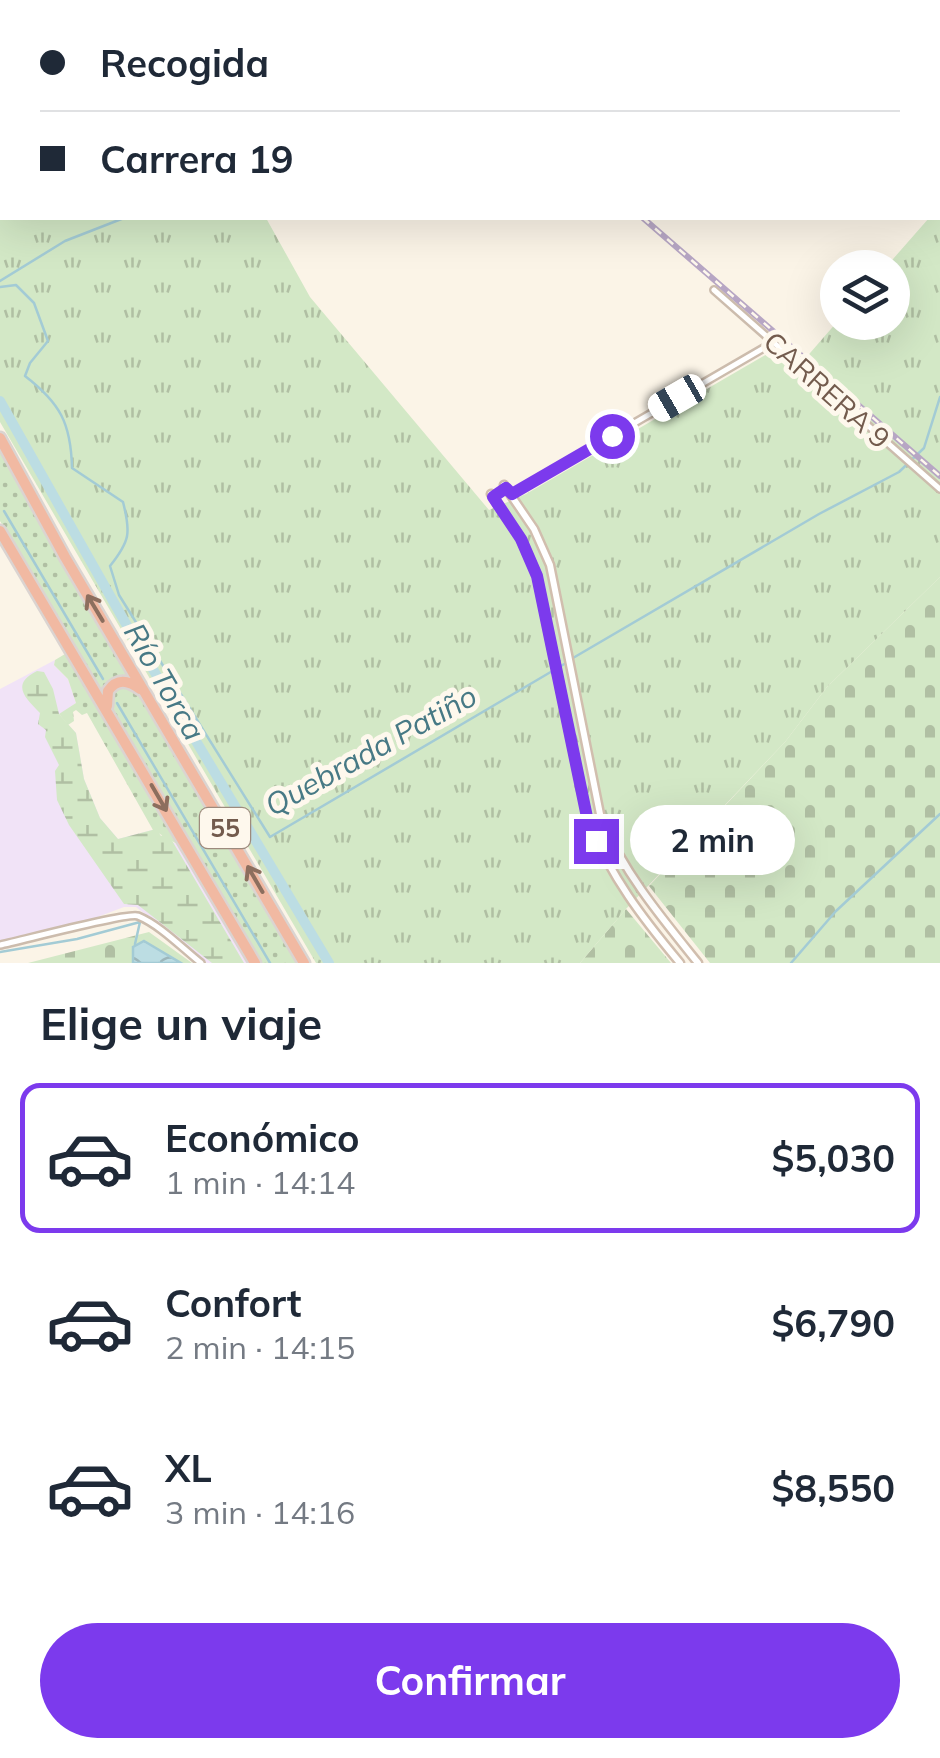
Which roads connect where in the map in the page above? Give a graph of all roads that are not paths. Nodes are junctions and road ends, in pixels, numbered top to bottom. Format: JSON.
{"nodes":[{"id":1,"x":714,"y":290,"type":"dead end"},
{"id":2,"x":774,"y":342,"type":"junction"},
{"id":3,"x":0,"y":438,"type":"edge"},
{"id":4,"x":507,"y":489,"type":"junction"},
{"id":5,"x":940,"y":489,"type":"edge"},
{"id":6,"x":492,"y":495,"type":"joint"},
{"id":7,"x":0,"y":531,"type":"edge"},
{"id":8,"x":144,"y":692,"type":"junction"},
{"id":9,"x":109,"y":714,"type":"junction"},
{"id":10,"x":0,"y":945,"type":"edge"},
{"id":11,"x":201,"y":963,"type":"edge"},
{"id":12,"x":254,"y":963,"type":"edge"},
{"id":13,"x":304,"y":963,"type":"edge"},
{"id":14,"x":680,"y":963,"type":"edge"},
{"id":15,"x":698,"y":963,"type":"edge"}],
"edges":[{"from":1,"to":2,"type":"street","name":"CARRERA 9"},
{"from":2,"to":4,"type":"street"},
{"from":2,"to":5,"type":"street","name":"CARRERA 9"},
{"from":8,"to":3,"type":"highway","number":"55","one_way":true},
{"from":4,"to":6,"type":"street"},
{"from":4,"to":15,"type":"main road"},
{"from":6,"to":14,"type":"main road"},
{"from":7,"to":9,"type":"highway","number":"55"},
{"from":8,"to":9,"type":"highway"},
{"from":13,"to":8,"type":"highway","number":"55","one_way":true},
{"from":9,"to":12,"type":"highway","number":"55","one_way":true},
{"from":10,"to":11,"type":"street"}]}
